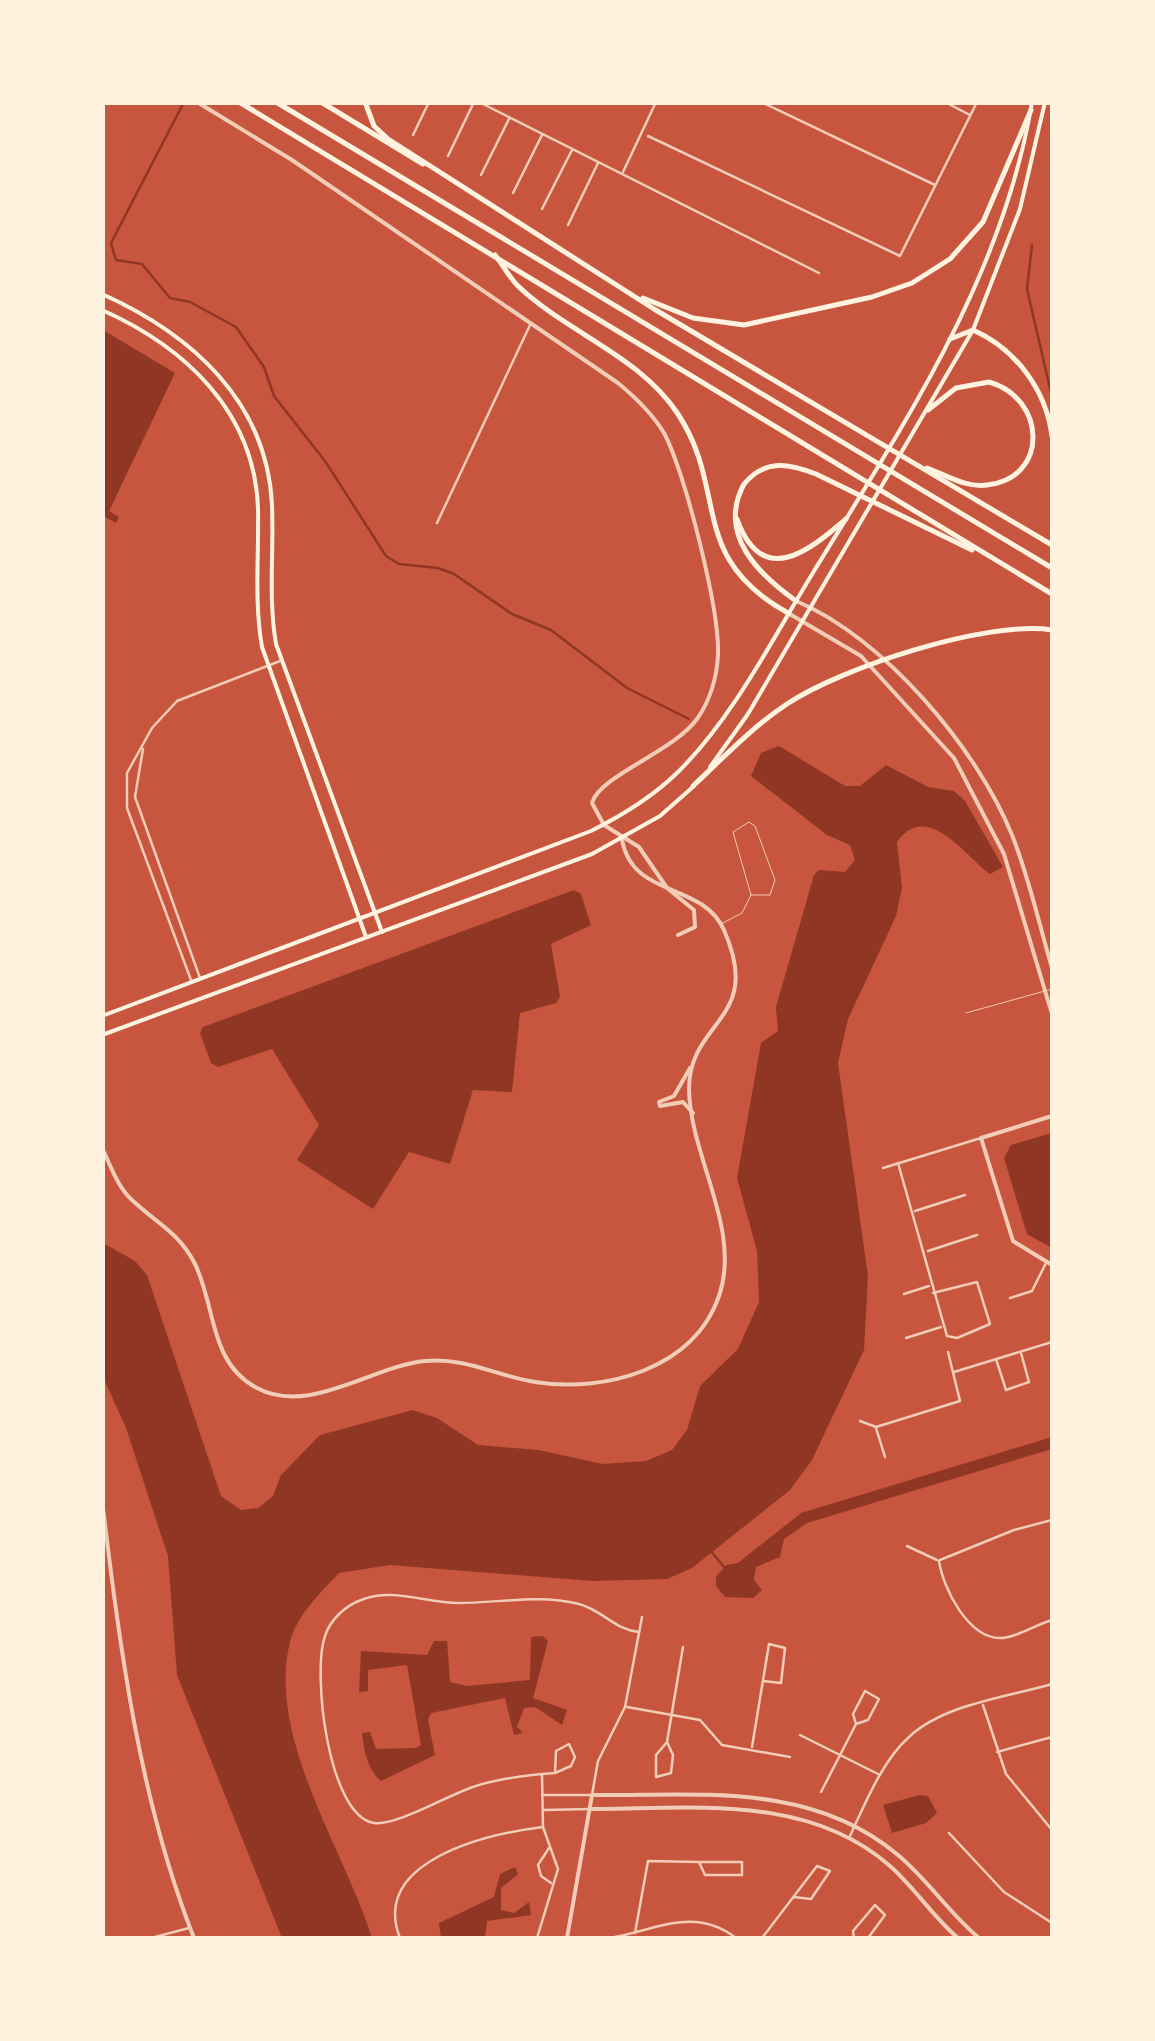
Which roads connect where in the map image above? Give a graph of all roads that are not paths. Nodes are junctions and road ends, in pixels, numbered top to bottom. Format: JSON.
{"nodes":[{"id":1,"x":197,"y":102,"type":"edge"},
{"id":2,"x":239,"y":102,"type":"edge"},
{"id":3,"x":276,"y":102,"type":"edge"},
{"id":4,"x":321,"y":102,"type":"edge"},
{"id":5,"x":365,"y":102,"type":"edge"},
{"id":6,"x":429,"y":102,"type":"edge"},
{"id":7,"x":477,"y":102,"type":"edge"},
{"id":8,"x":656,"y":102,"type":"edge"},
{"id":9,"x":761,"y":102,"type":"edge"},
{"id":10,"x":945,"y":102,"type":"edge"},
{"id":11,"x":977,"y":102,"type":"edge"},
{"id":12,"x":1046,"y":102,"type":"edge"},
{"id":13,"x":1032,"y":106,"type":"edge"},
{"id":14,"x":971,"y":115,"type":"junction"},
{"id":15,"x":510,"y":118,"type":"junction"},
{"id":16,"x":542,"y":134,"type":"junction"},
{"id":17,"x":413,"y":136,"type":"dead end"},
{"id":18,"x":648,"y":136,"type":"dead end"},
{"id":19,"x":573,"y":149,"type":"junction"},
{"id":20,"x":448,"y":156,"type":"dead end"},
{"id":21,"x":599,"y":162,"type":"junction"},
{"id":22,"x":622,"y":173,"type":"junction"},
{"id":23,"x":481,"y":174,"type":"dead end"},
{"id":24,"x":453,"y":178,"type":"junction"},
{"id":25,"x":936,"y":186,"type":"junction"},
{"id":26,"x":513,"y":193,"type":"dead end"},
{"id":27,"x":542,"y":210,"type":"dead end"},
{"id":28,"x":568,"y":225,"type":"dead end"},
{"id":29,"x":494,"y":253,"type":"junction"},
{"id":30,"x":819,"y":273,"type":"dead end"},
{"id":31,"x":630,"y":292,"type":"junction"},
{"id":32,"x":102,"y":294,"type":"edge"},
{"id":33,"x":102,"y":310,"type":"edge"},
{"id":34,"x":531,"y":324,"type":"junction"},
{"id":35,"x":973,"y":330,"type":"junction"},
{"id":36,"x":950,"y":340,"type":"junction"},
{"id":37,"x":928,"y":410,"type":"junction"},
{"id":38,"x":1052,"y":436,"type":"edge"},
{"id":39,"x":920,"y":466,"type":"junction"},
{"id":40,"x":735,"y":508,"type":"junction"},
{"id":41,"x":846,"y":519,"type":"junction"},
{"id":42,"x":437,"y":523,"type":"dead end"},
{"id":43,"x":1052,"y":545,"type":"edge"},
{"id":44,"x":1006,"y":567,"type":"junction"},
{"id":45,"x":1052,"y":568,"type":"edge"},
{"id":46,"x":1052,"y":594,"type":"edge"},
{"id":47,"x":796,"y":601,"type":"junction"},
{"id":48,"x":810,"y":607,"type":"junction"},
{"id":49,"x":788,"y":613,"type":"junction"},
{"id":50,"x":804,"y":619,"type":"junction"},
{"id":51,"x":1052,"y":630,"type":"edge"},
{"id":52,"x":280,"y":661,"type":"junction"},
{"id":53,"x":266,"y":666,"type":"junction"},
{"id":54,"x":144,"y":746,"type":"junction"},
{"id":55,"x":693,"y":786,"type":"junction"},
{"id":56,"x":604,"y":825,"type":"junction"},
{"id":57,"x":622,"y":840,"type":"junction"},
{"id":58,"x":667,"y":888,"type":"junction"},
{"id":59,"x":750,"y":894,"type":"junction"},
{"id":60,"x":375,"y":915,"type":"junction"},
{"id":61,"x":360,"y":920,"type":"junction"},
{"id":62,"x":721,"y":924,"type":"junction"},
{"id":63,"x":382,"y":932,"type":"junction"},
{"id":64,"x":678,"y":935,"type":"dead end"},
{"id":65,"x":366,"y":937,"type":"junction"},
{"id":66,"x":1052,"y":968,"type":"edge"},
{"id":67,"x":201,"y":980,"type":"junction"},
{"id":68,"x":192,"y":983,"type":"junction"},
{"id":69,"x":1049,"y":990,"type":"edge"},
{"id":70,"x":966,"y":1013,"type":"dead end"},
{"id":71,"x":1052,"y":1014,"type":"edge"},
{"id":72,"x":102,"y":1016,"type":"edge"},
{"id":73,"x":102,"y":1035,"type":"edge"},
{"id":74,"x":694,"y":1060,"type":"junction"},
{"id":75,"x":692,"y":1112,"type":"junction"},
{"id":76,"x":1052,"y":1116,"type":"edge"},
{"id":77,"x":981,"y":1138,"type":"junction"},
{"id":78,"x":102,"y":1148,"type":"edge"},
{"id":79,"x":898,"y":1163,"type":"junction"},
{"id":80,"x":882,"y":1168,"type":"dead end"},
{"id":81,"x":965,"y":1195,"type":"dead end"},
{"id":82,"x":914,"y":1211,"type":"junction"},
{"id":83,"x":978,"y":1235,"type":"dead end"},
{"id":84,"x":926,"y":1251,"type":"junction"},
{"id":85,"x":1046,"y":1262,"type":"junction"},
{"id":86,"x":1052,"y":1266,"type":"edge"},
{"id":87,"x":930,"y":1286,"type":"junction"},
{"id":88,"x":932,"y":1293,"type":"junction"},
{"id":89,"x":904,"y":1294,"type":"dead end"},
{"id":90,"x":1010,"y":1298,"type":"dead end"},
{"id":91,"x":942,"y":1327,"type":"junction"},
{"id":92,"x":906,"y":1338,"type":"dead end"},
{"id":93,"x":1052,"y":1342,"type":"edge"},
{"id":94,"x":948,"y":1352,"type":"dead end"},
{"id":95,"x":1020,"y":1352,"type":"junction"},
{"id":96,"x":996,"y":1359,"type":"junction"},
{"id":97,"x":954,"y":1372,"type":"junction"},
{"id":98,"x":860,"y":1421,"type":"dead end"},
{"id":99,"x":876,"y":1427,"type":"junction"},
{"id":100,"x":885,"y":1457,"type":"dead end"},
{"id":101,"x":102,"y":1500,"type":"edge"},
{"id":102,"x":1052,"y":1520,"type":"edge"},
{"id":103,"x":907,"y":1546,"type":"dead end"},
{"id":104,"x":939,"y":1561,"type":"junction"},
{"id":105,"x":642,"y":1617,"type":"dead end"},
{"id":106,"x":1052,"y":1620,"type":"edge"},
{"id":107,"x":639,"y":1632,"type":"junction"},
{"id":108,"x":683,"y":1647,"type":"dead end"},
{"id":109,"x":763,"y":1682,"type":"junction"},
{"id":110,"x":1052,"y":1684,"type":"edge"},
{"id":111,"x":983,"y":1704,"type":"junction"},
{"id":112,"x":625,"y":1707,"type":"junction"},
{"id":113,"x":671,"y":1714,"type":"junction"},
{"id":114,"x":856,"y":1724,"type":"junction"},
{"id":115,"x":800,"y":1734,"type":"dead end"},
{"id":116,"x":1052,"y":1737,"type":"edge"},
{"id":117,"x":667,"y":1742,"type":"junction"},
{"id":118,"x":752,"y":1750,"type":"junction"},
{"id":119,"x":996,"y":1752,"type":"junction"},
{"id":120,"x":839,"y":1756,"type":"junction"},
{"id":121,"x":790,"y":1757,"type":"dead end"},
{"id":122,"x":555,"y":1773,"type":"junction"},
{"id":123,"x":542,"y":1774,"type":"junction"},
{"id":124,"x":881,"y":1776,"type":"junction"},
{"id":125,"x":821,"y":1792,"type":"dead end"},
{"id":126,"x":542,"y":1794,"type":"junction"},
{"id":127,"x":592,"y":1795,"type":"junction"},
{"id":128,"x":590,"y":1809,"type":"junction"},
{"id":129,"x":542,"y":1810,"type":"junction"},
{"id":130,"x":542,"y":1826,"type":"junction"},
{"id":131,"x":854,"y":1826,"type":"junction"},
{"id":132,"x":1052,"y":1830,"type":"edge"},
{"id":133,"x":949,"y":1833,"type":"dead end"},
{"id":134,"x":849,"y":1837,"type":"junction"},
{"id":135,"x":550,"y":1847,"type":"junction"},
{"id":136,"x":699,"y":1862,"type":"junction"},
{"id":137,"x":552,"y":1883,"type":"junction"},
{"id":138,"x":794,"y":1897,"type":"junction"},
{"id":139,"x":1052,"y":1923,"type":"edge"},
{"id":140,"x":190,"y":1928,"type":"junction"},
{"id":141,"x":635,"y":1933,"type":"junction"},
{"id":142,"x":151,"y":1938,"type":"edge"},
{"id":143,"x":194,"y":1938,"type":"edge"},
{"id":144,"x":400,"y":1938,"type":"edge"},
{"id":145,"x":536,"y":1938,"type":"edge"},
{"id":146,"x":570,"y":1938,"type":"edge"},
{"id":147,"x":610,"y":1938,"type":"edge"},
{"id":148,"x":736,"y":1938,"type":"edge"},
{"id":149,"x":762,"y":1938,"type":"edge"},
{"id":150,"x":854,"y":1938,"type":"edge"},
{"id":151,"x":868,"y":1938,"type":"edge"},
{"id":152,"x":958,"y":1938,"type":"edge"},
{"id":153,"x":979,"y":1938,"type":"edge"}],
"edges":[{"from":1,"to":34,"type":"street"},
{"from":2,"to":29,"type":"highway"},
{"from":3,"to":45,"type":"highway"},
{"from":4,"to":24,"type":"highway"},
{"from":5,"to":24,"type":"highway"},
{"from":6,"to":17,"type":"street"},
{"from":7,"to":15,"type":"street"},
{"from":7,"to":20,"type":"street"},
{"from":8,"to":22,"type":"street"},
{"from":9,"to":25,"type":"street"},
{"from":10,"to":14,"type":"street"},
{"from":11,"to":14,"type":"street"},
{"from":12,"to":35,"type":"main road"},
{"from":13,"to":31,"type":"highway"},
{"from":13,"to":36,"type":"main road"},
{"from":14,"to":25,"type":"street"},
{"from":15,"to":16,"type":"street"},
{"from":15,"to":23,"type":"street"},
{"from":16,"to":19,"type":"street"},
{"from":16,"to":26,"type":"street"},
{"from":18,"to":25,"type":"street"},
{"from":19,"to":21,"type":"street"},
{"from":19,"to":27,"type":"street"},
{"from":21,"to":22,"type":"street"},
{"from":21,"to":28,"type":"street"},
{"from":22,"to":30,"type":"street"},
{"from":24,"to":31,"type":"highway"},
{"from":29,"to":44,"type":"highway"},
{"from":29,"to":49,"type":"highway"},
{"from":31,"to":39,"type":"highway"},
{"from":32,"to":52,"type":"main road"},
{"from":33,"to":53,"type":"main road"},
{"from":34,"to":42,"type":"street"},
{"from":34,"to":56,"type":"street"},
{"from":35,"to":36,"type":"highway"},
{"from":35,"to":37,"type":"main road"},
{"from":35,"to":38,"type":"highway"},
{"from":36,"to":41,"type":"main road"},
{"from":37,"to":39,"type":"highway"},
{"from":37,"to":48,"type":"main road"},
{"from":39,"to":43,"type":"highway"},
{"from":40,"to":41,"type":"highway"},
{"from":40,"to":44,"type":"highway"},
{"from":40,"to":47,"type":"highway"},
{"from":41,"to":47,"type":"main road"},
{"from":44,"to":46,"type":"highway"},
{"from":47,"to":48,"type":"street"},
{"from":47,"to":49,"type":"main road"},
{"from":48,"to":50,"type":"main road"},
{"from":48,"to":66,"type":"street"},
{"from":49,"to":50,"type":"street"},
{"from":49,"to":56,"type":"main road"},
{"from":50,"to":55,"type":"main road"},
{"from":50,"to":69,"type":"street"},
{"from":51,"to":55,"type":"highway"},
{"from":52,"to":53,"type":"street"},
{"from":52,"to":60,"type":"main road"},
{"from":53,"to":54,"type":"street"},
{"from":53,"to":61,"type":"main road"},
{"from":54,"to":67,"type":"street"},
{"from":54,"to":68,"type":"street"},
{"from":55,"to":57,"type":"main road"},
{"from":56,"to":57,"type":"street"},
{"from":56,"to":60,"type":"main road"},
{"from":57,"to":58,"type":"street"},
{"from":57,"to":58,"type":"street"},
{"from":57,"to":63,"type":"main road"},
{"from":58,"to":62,"type":"street"},
{"from":58,"to":64,"type":"street"},
{"from":59,"to":59,"type":"lane"},
{"from":59,"to":62,"type":"lane"},
{"from":60,"to":61,"type":"main road"},
{"from":60,"to":63,"type":"main road"},
{"from":61,"to":65,"type":"main road"},
{"from":61,"to":67,"type":"main road"},
{"from":62,"to":74,"type":"street"},
{"from":63,"to":65,"type":"main road"},
{"from":65,"to":73,"type":"main road"},
{"from":67,"to":68,"type":"main road"},
{"from":68,"to":72,"type":"main road"},
{"from":69,"to":70,"type":"lane"},
{"from":69,"to":71,"type":"street"},
{"from":74,"to":75,"type":"street"},
{"from":74,"to":75,"type":"street"},
{"from":75,"to":78,"type":"street"},
{"from":76,"to":77,"type":"street"},
{"from":77,"to":79,"type":"street"},
{"from":77,"to":85,"type":"street"},
{"from":79,"to":80,"type":"street"},
{"from":79,"to":82,"type":"street"},
{"from":81,"to":82,"type":"street"},
{"from":82,"to":84,"type":"street"},
{"from":83,"to":84,"type":"street"},
{"from":84,"to":87,"type":"street"},
{"from":85,"to":86,"type":"street"},
{"from":85,"to":90,"type":"street"},
{"from":87,"to":88,"type":"street"},
{"from":87,"to":89,"type":"street"},
{"from":88,"to":91,"type":"street"},
{"from":88,"to":91,"type":"street"},
{"from":91,"to":92,"type":"street"},
{"from":93,"to":95,"type":"street"},
{"from":94,"to":97,"type":"street"},
{"from":95,"to":96,"type":"street"},
{"from":95,"to":96,"type":"street"},
{"from":96,"to":97,"type":"street"},
{"from":97,"to":99,"type":"street"},
{"from":98,"to":99,"type":"street"},
{"from":99,"to":100,"type":"street"},
{"from":101,"to":140,"type":"street"},
{"from":102,"to":104,"type":"street"},
{"from":103,"to":104,"type":"street"},
{"from":104,"to":106,"type":"street"},
{"from":105,"to":107,"type":"street"},
{"from":107,"to":112,"type":"street"},
{"from":107,"to":123,"type":"street"},
{"from":108,"to":113,"type":"street"},
{"from":109,"to":109,"type":"street"},
{"from":109,"to":118,"type":"street"},
{"from":110,"to":111,"type":"street"},
{"from":111,"to":119,"type":"street"},
{"from":111,"to":124,"type":"street"},
{"from":112,"to":113,"type":"street"},
{"from":112,"to":127,"type":"street"},
{"from":113,"to":117,"type":"street"},
{"from":113,"to":118,"type":"street"},
{"from":114,"to":114,"type":"street"},
{"from":114,"to":120,"type":"street"},
{"from":115,"to":120,"type":"street"},
{"from":116,"to":119,"type":"street"},
{"from":117,"to":117,"type":"street"},
{"from":118,"to":121,"type":"street"},
{"from":119,"to":132,"type":"street"},
{"from":120,"to":124,"type":"street"},
{"from":120,"to":125,"type":"street"},
{"from":122,"to":122,"type":"street"},
{"from":122,"to":123,"type":"street"},
{"from":123,"to":126,"type":"street"},
{"from":124,"to":131,"type":"street"},
{"from":126,"to":127,"type":"street"},
{"from":126,"to":129,"type":"street"},
{"from":127,"to":128,"type":"street"},
{"from":127,"to":131,"type":"street"},
{"from":128,"to":129,"type":"street"},
{"from":128,"to":134,"type":"street"},
{"from":128,"to":146,"type":"street"},
{"from":129,"to":130,"type":"street"},
{"from":130,"to":135,"type":"street"},
{"from":130,"to":144,"type":"street"},
{"from":131,"to":134,"type":"street"},
{"from":131,"to":153,"type":"street"},
{"from":133,"to":139,"type":"street"},
{"from":134,"to":152,"type":"street"},
{"from":135,"to":137,"type":"street"},
{"from":135,"to":137,"type":"street"},
{"from":136,"to":136,"type":"street"},
{"from":136,"to":141,"type":"street"},
{"from":137,"to":145,"type":"street"},
{"from":138,"to":138,"type":"street"},
{"from":138,"to":149,"type":"street"},
{"from":140,"to":142,"type":"street"},
{"from":140,"to":143,"type":"street"},
{"from":141,"to":147,"type":"street"},
{"from":141,"to":148,"type":"street"},
{"from":150,"to":151,"type":"street"}]}
